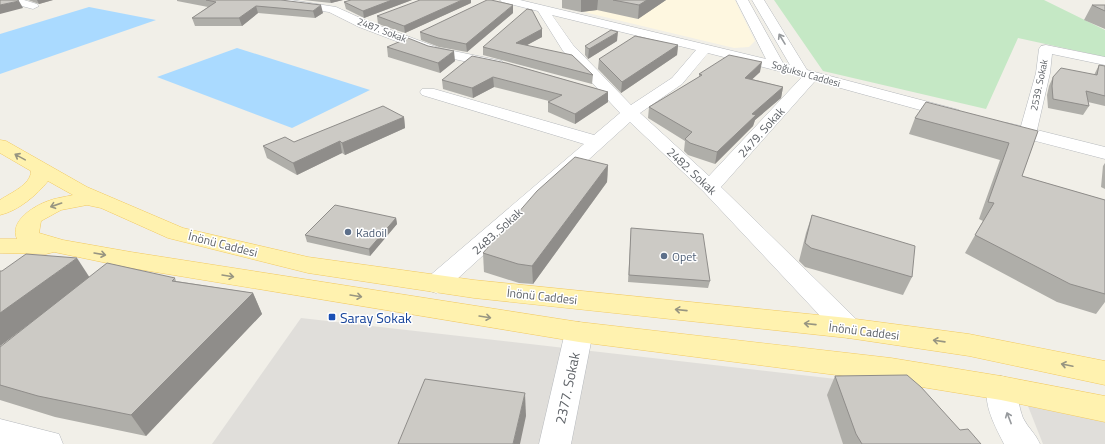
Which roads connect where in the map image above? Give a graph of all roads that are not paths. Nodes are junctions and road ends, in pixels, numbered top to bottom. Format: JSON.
{"nodes":[{"id":1,"x":11,"y":0,"type":"edge"},
{"id":2,"x":265,"y":0,"type":"edge"},
{"id":3,"x":506,"y":0,"type":"edge"},
{"id":4,"x":742,"y":0,"type":"edge"},
{"id":5,"x":758,"y":0,"type":"edge"},
{"id":6,"x":292,"y":2,"type":"edge"},
{"id":7,"x":348,"y":4,"type":"edge"},
{"id":8,"x":33,"y":6,"type":"dead end"},
{"id":9,"x":536,"y":8,"type":"junction"},
{"id":10,"x":332,"y":9,"type":"junction"},
{"id":11,"x":518,"y":17,"type":"edge"},
{"id":12,"x":377,"y":19,"type":"edge"},
{"id":13,"x":363,"y":24,"type":"junction"},
{"id":14,"x":420,"y":33,"type":"edge"},
{"id":15,"x":642,"y":33,"type":"junction"},
{"id":16,"x":406,"y":40,"type":"junction"},
{"id":17,"x":629,"y":42,"type":"edge"},
{"id":18,"x":482,"y":48,"type":"edge"},
{"id":19,"x":705,"y":48,"type":"junction"},
{"id":20,"x":470,"y":58,"type":"junction"},
{"id":21,"x":1105,"y":61,"type":"edge"},
{"id":22,"x":777,"y":66,"type":"junction"},
{"id":23,"x":510,"y":67,"type":"edge"},
{"id":24,"x":458,"y":68,"type":"edge"},
{"id":25,"x":807,"y":74,"type":"junction"},
{"id":26,"x":440,"y":82,"type":"dead end"},
{"id":27,"x":592,"y":90,"type":"edge"},
{"id":28,"x":614,"y":97,"type":"junction"},
{"id":29,"x":630,"y":113,"type":"junction"},
{"id":30,"x":967,"y":117,"type":"edge"},
{"id":31,"x":990,"y":123,"type":"edge"},
{"id":32,"x":1028,"y":133,"type":"junction"},
{"id":33,"x":598,"y":142,"type":"junction"},
{"id":34,"x":0,"y":145,"type":"edge"},
{"id":35,"x":1105,"y":153,"type":"edge"},
{"id":36,"x":41,"y":168,"type":"junction"},
{"id":37,"x":710,"y":187,"type":"junction"},
{"id":38,"x":108,"y":203,"type":"junction"},
{"id":39,"x":0,"y":209,"type":"edge"},
{"id":40,"x":61,"y":248,"type":"junction"},
{"id":41,"x":3,"y":249,"type":"edge"},
{"id":42,"x":131,"y":260,"type":"junction"},
{"id":43,"x":106,"y":280,"type":"edge"},
{"id":44,"x":436,"y":284,"type":"junction"},
{"id":45,"x":848,"y":328,"type":"junction"},
{"id":46,"x":579,"y":332,"type":"junction"},
{"id":47,"x":891,"y":370,"type":"junction"},
{"id":48,"x":1105,"y":373,"type":"edge"},
{"id":49,"x":1001,"y":388,"type":"junction"},
{"id":50,"x":930,"y":404,"type":"edge"},
{"id":51,"x":1105,"y":409,"type":"edge"},
{"id":52,"x":0,"y":433,"type":"edge"},
{"id":53,"x":47,"y":444,"type":"edge"},
{"id":54,"x":555,"y":444,"type":"edge"},
{"id":55,"x":1024,"y":444,"type":"edge"}],
"edges":[{"from":1,"to":8,"type":"street"},
{"from":2,"to":6,"type":"street","name":"2487. Sokak"},
{"from":3,"to":9,"type":"street","name":"Soğuksu Caddesi"},
{"from":4,"to":22,"type":"street"},
{"from":25,"to":5,"type":"street","one_way":true},
{"from":6,"to":10,"type":"street","name":"2487. Sokak"},
{"from":7,"to":10,"type":"street"},
{"from":9,"to":11,"type":"street"},
{"from":9,"to":15,"type":"street","name":"Soğuksu Caddesi"},
{"from":9,"to":28,"type":"street","name":"2482. Sokak"},
{"from":10,"to":13,"type":"street","name":"2487. Sokak"},
{"from":12,"to":13,"type":"street"},
{"from":13,"to":16,"type":"street","name":"2487. Sokak"},
{"from":14,"to":16,"type":"street"},
{"from":15,"to":17,"type":"street"},
{"from":15,"to":19,"type":"street","name":"Soğuksu Caddesi"},
{"from":16,"to":20,"type":"street","name":"2487. Sokak"},
{"from":18,"to":20,"type":"street"},
{"from":19,"to":22,"type":"street","name":"Soğuksu Caddesi"},
{"from":19,"to":29,"type":"street","name":"2483. Sokak"},
{"from":20,"to":23,"type":"street","name":"2487. Sokak"},
{"from":20,"to":24,"type":"street"},
{"from":21,"to":32,"type":"street","name":"2539. Sokak"},
{"from":22,"to":25,"type":"street","name":"Soğuksu Caddesi"},
{"from":25,"to":30,"type":"street","name":"Soğuksu Caddesi"},
{"from":25,"to":37,"type":"street","name":"2479. Sokak"},
{"from":26,"to":33,"type":"street"},
{"from":27,"to":28,"type":"street"},
{"from":28,"to":29,"type":"street","name":"2482. Sokak"},
{"from":29,"to":33,"type":"street","name":"2483. Sokak"},
{"from":29,"to":37,"type":"street","name":"2482. Sokak"},
{"from":31,"to":32,"type":"street"},
{"from":32,"to":35,"type":"street"},
{"from":33,"to":44,"type":"street","name":"2483. Sokak"},
{"from":36,"to":34,"type":"main road","name":"İnönü Caddesi","one_way":true},
{"from":36,"to":38,"type":"main road","name":"İnönü Caddesi"},
{"from":36,"to":39,"type":"main road"},
{"from":37,"to":45,"type":"street","name":"2482. Sokak"},
{"from":38,"to":40,"type":"main road","one_way":true},
{"from":38,"to":44,"type":"main road","name":"İnönü Caddesi"},
{"from":40,"to":41,"type":"main road"},
{"from":40,"to":42,"type":"main road","one_way":true},
{"from":42,"to":43,"type":"street"},
{"from":42,"to":46,"type":"main road","one_way":true},
{"from":45,"to":44,"type":"main road","name":"İnönü Caddesi","one_way":true},
{"from":48,"to":45,"type":"main road","name":"İnönü Caddesi","one_way":true},
{"from":46,"to":47,"type":"main road"},
{"from":46,"to":54,"type":"street","name":"2377. Sokak"},
{"from":47,"to":49,"type":"main road"},
{"from":47,"to":50,"type":"street"},
{"from":49,"to":51,"type":"main road"},
{"from":55,"to":49,"type":"street","one_way":true},
{"from":52,"to":53,"type":"street"}]}
